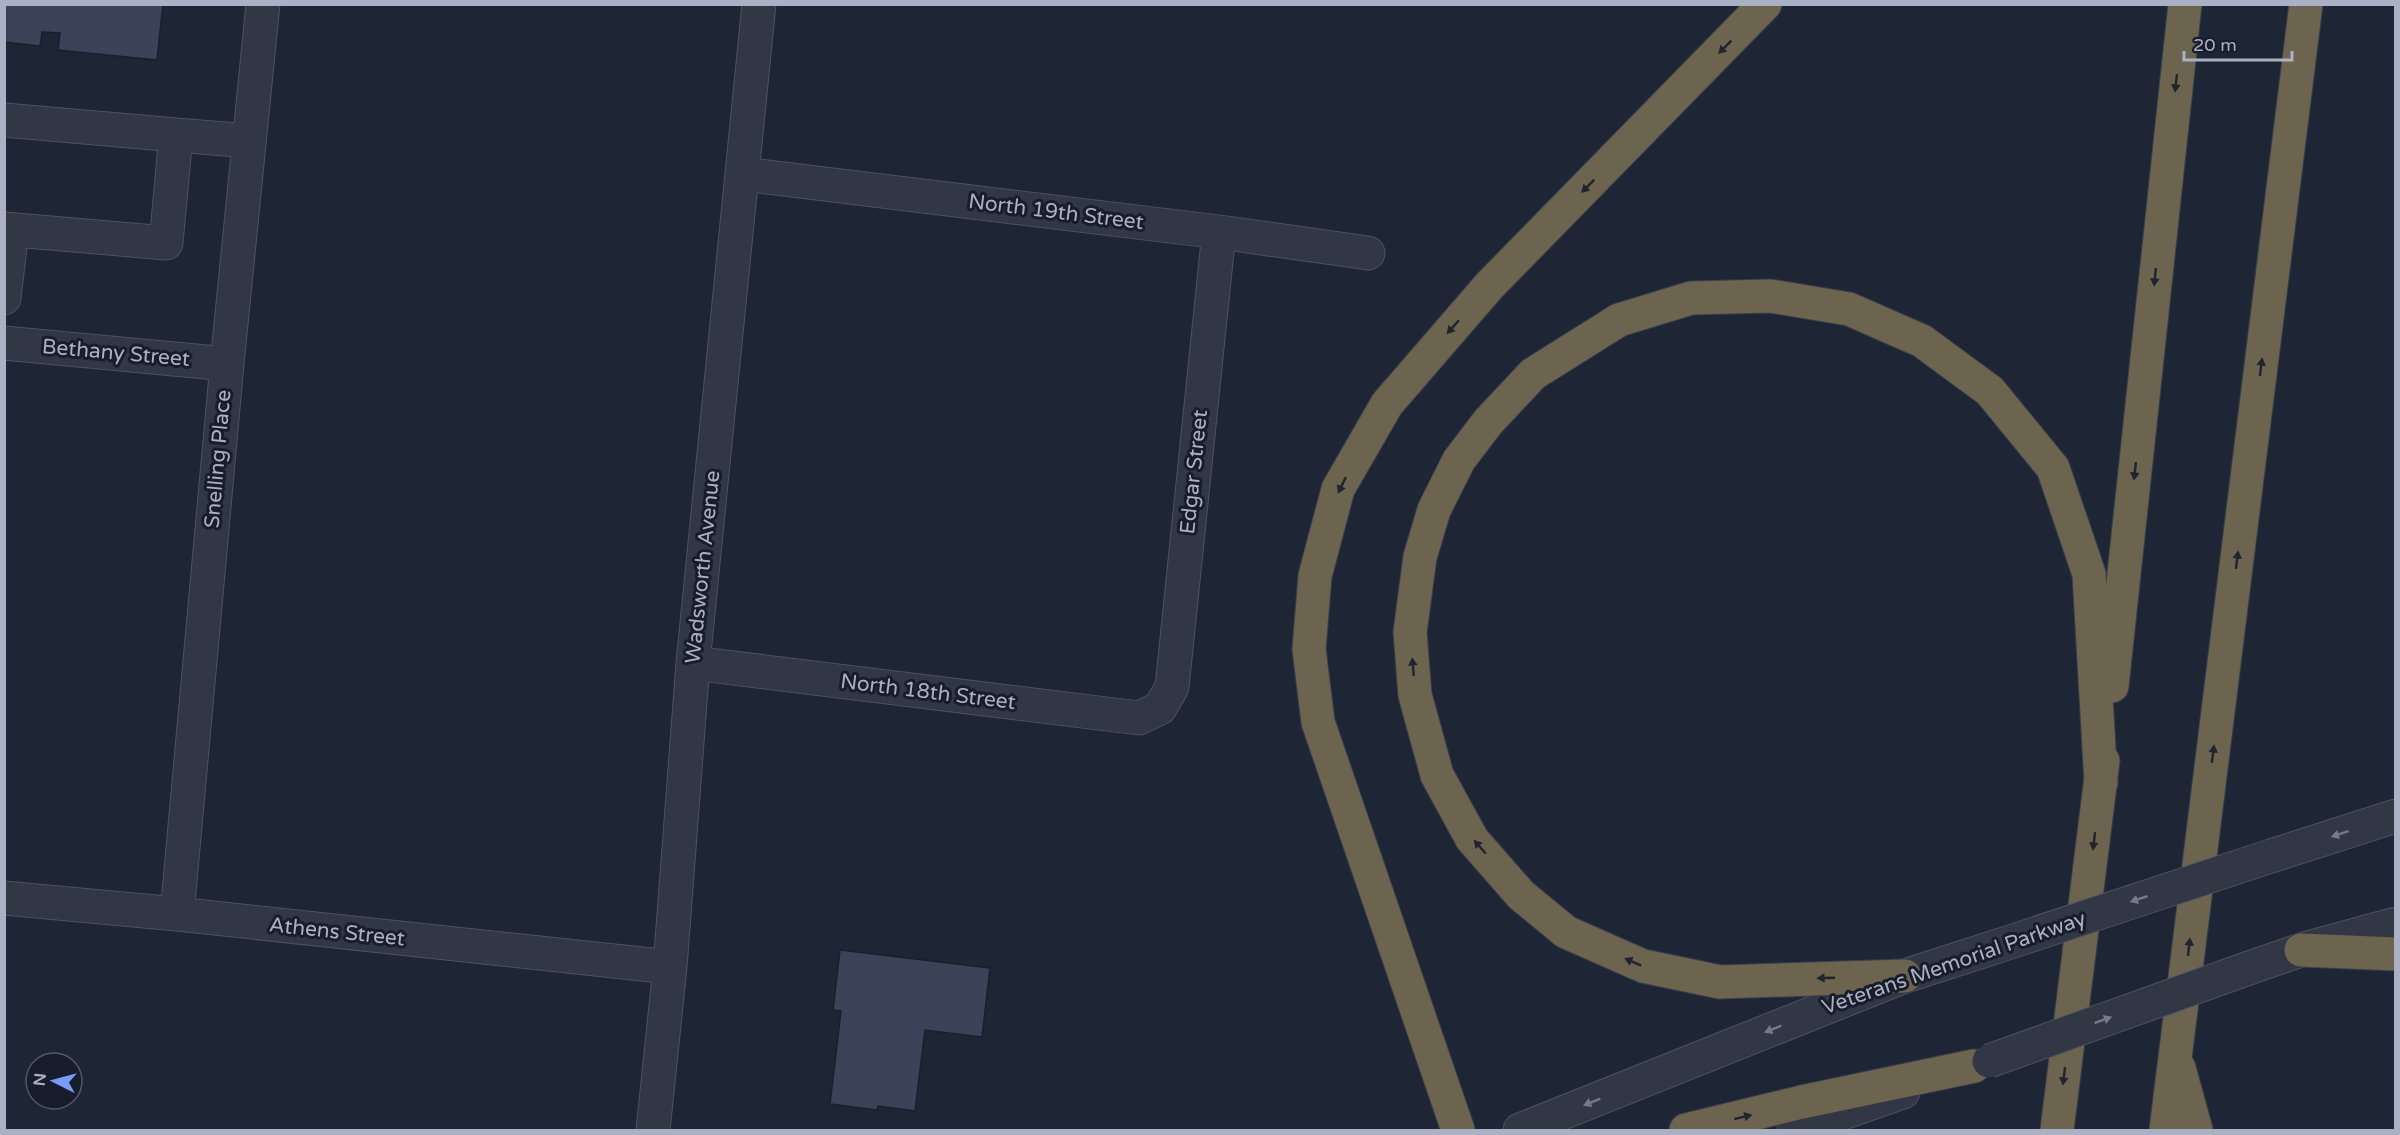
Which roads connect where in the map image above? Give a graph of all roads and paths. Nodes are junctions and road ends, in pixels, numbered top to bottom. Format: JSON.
{"nodes":[{"id":1,"x":263,"y":4,"type":"edge"},
{"id":2,"x":759,"y":4,"type":"edge"},
{"id":3,"x":1765,"y":4,"type":"edge"},
{"id":4,"x":2185,"y":4,"type":"edge"},
{"id":5,"x":2306,"y":4,"type":"edge"},
{"id":6,"x":4,"y":120,"type":"edge"},
{"id":7,"x":176,"y":135,"type":"junction"},
{"id":8,"x":249,"y":141,"type":"junction"},
{"id":9,"x":743,"y":174,"type":"junction"},
{"id":10,"x":8,"y":229,"type":"edge"},
{"id":11,"x":1219,"y":232,"type":"junction"},
{"id":12,"x":1368,"y":253,"type":"dead end"},
{"id":13,"x":4,"y":298,"type":"edge"},
{"id":14,"x":4,"y":343,"type":"edge"},
{"id":15,"x":227,"y":364,"type":"junction"},
{"id":16,"x":693,"y":663,"type":"junction"},
{"id":17,"x":1160,"y":708,"type":"joint"},
{"id":18,"x":2101,"y":783,"type":"junction"},
{"id":19,"x":2396,"y":816,"type":"edge"},
{"id":20,"x":4,"y":898,"type":"edge"},
{"id":21,"x":177,"y":914,"type":"junction"},
{"id":22,"x":2396,"y":924,"type":"edge"},
{"id":23,"x":2301,"y":950,"type":"junction"},
{"id":24,"x":2396,"y":954,"type":"edge"},
{"id":25,"x":670,"y":968,"type":"junction"},
{"id":26,"x":1905,"y":976,"type":"junction"},
{"id":27,"x":2175,"y":1054,"type":"junction"},
{"id":28,"x":1982,"y":1064,"type":"junction"},
{"id":29,"x":653,"y":1131,"type":"edge"},
{"id":30,"x":1458,"y":1131,"type":"edge"},
{"id":31,"x":1520,"y":1131,"type":"edge"},
{"id":32,"x":1686,"y":1131,"type":"edge"},
{"id":33,"x":1794,"y":1131,"type":"edge"},
{"id":34,"x":2057,"y":1131,"type":"edge"},
{"id":35,"x":2166,"y":1131,"type":"edge"},
{"id":36,"x":2196,"y":1131,"type":"edge"}],
"edges":[{"from":1,"to":8,"type":"street","name":"Snelling Place"},
{"from":2,"to":9,"type":"street","name":"Wadsworth Avenue"},
{"from":3,"to":30,"type":"highway","one_way":true},
{"from":4,"to":18,"type":"highway","one_way":true},
{"from":27,"to":5,"type":"highway","one_way":true},
{"from":6,"to":7,"type":"street"},
{"from":7,"to":8,"type":"street"},
{"from":7,"to":10,"type":"street"},
{"from":8,"to":15,"type":"street","name":"Snelling Place"},
{"from":9,"to":11,"type":"street","name":"North 19th Street"},
{"from":9,"to":16,"type":"street","name":"Wadsworth Avenue"},
{"from":10,"to":13,"type":"street"},
{"from":11,"to":12,"type":"street","name":"North 19th Street"},
{"from":11,"to":17,"type":"street","name":"Edgar Street"},
{"from":14,"to":15,"type":"street","name":"Bethany Street"},
{"from":15,"to":21,"type":"street","name":"Snelling Place"},
{"from":16,"to":17,"type":"street","name":"North 18th Street"},
{"from":16,"to":25,"type":"street","name":"Wadsworth Avenue"},
{"from":26,"to":18,"type":"highway","one_way":true},
{"from":18,"to":34,"type":"highway","one_way":true},
{"from":19,"to":26,"type":"street","name":"Veterans Memorial Parkway","one_way":true,"bridge":true},
{"from":20,"to":21,"type":"street","name":"Athens Street"},
{"from":21,"to":25,"type":"street","name":"Athens Street"},
{"from":22,"to":23,"type":"street"},
{"from":23,"to":24,"type":"highway"},
{"from":28,"to":23,"type":"street","one_way":true,"bridge":true},
{"from":25,"to":29,"type":"street","name":"Wadsworth Avenue"},
{"from":26,"to":31,"type":"street","name":"Veterans Memorial Parkway","one_way":true},
{"from":27,"to":35,"type":"highway"},
{"from":27,"to":36,"type":"highway"},
{"from":32,"to":28,"type":"highway","one_way":true},
{"from":28,"to":33,"type":"street"}]}
